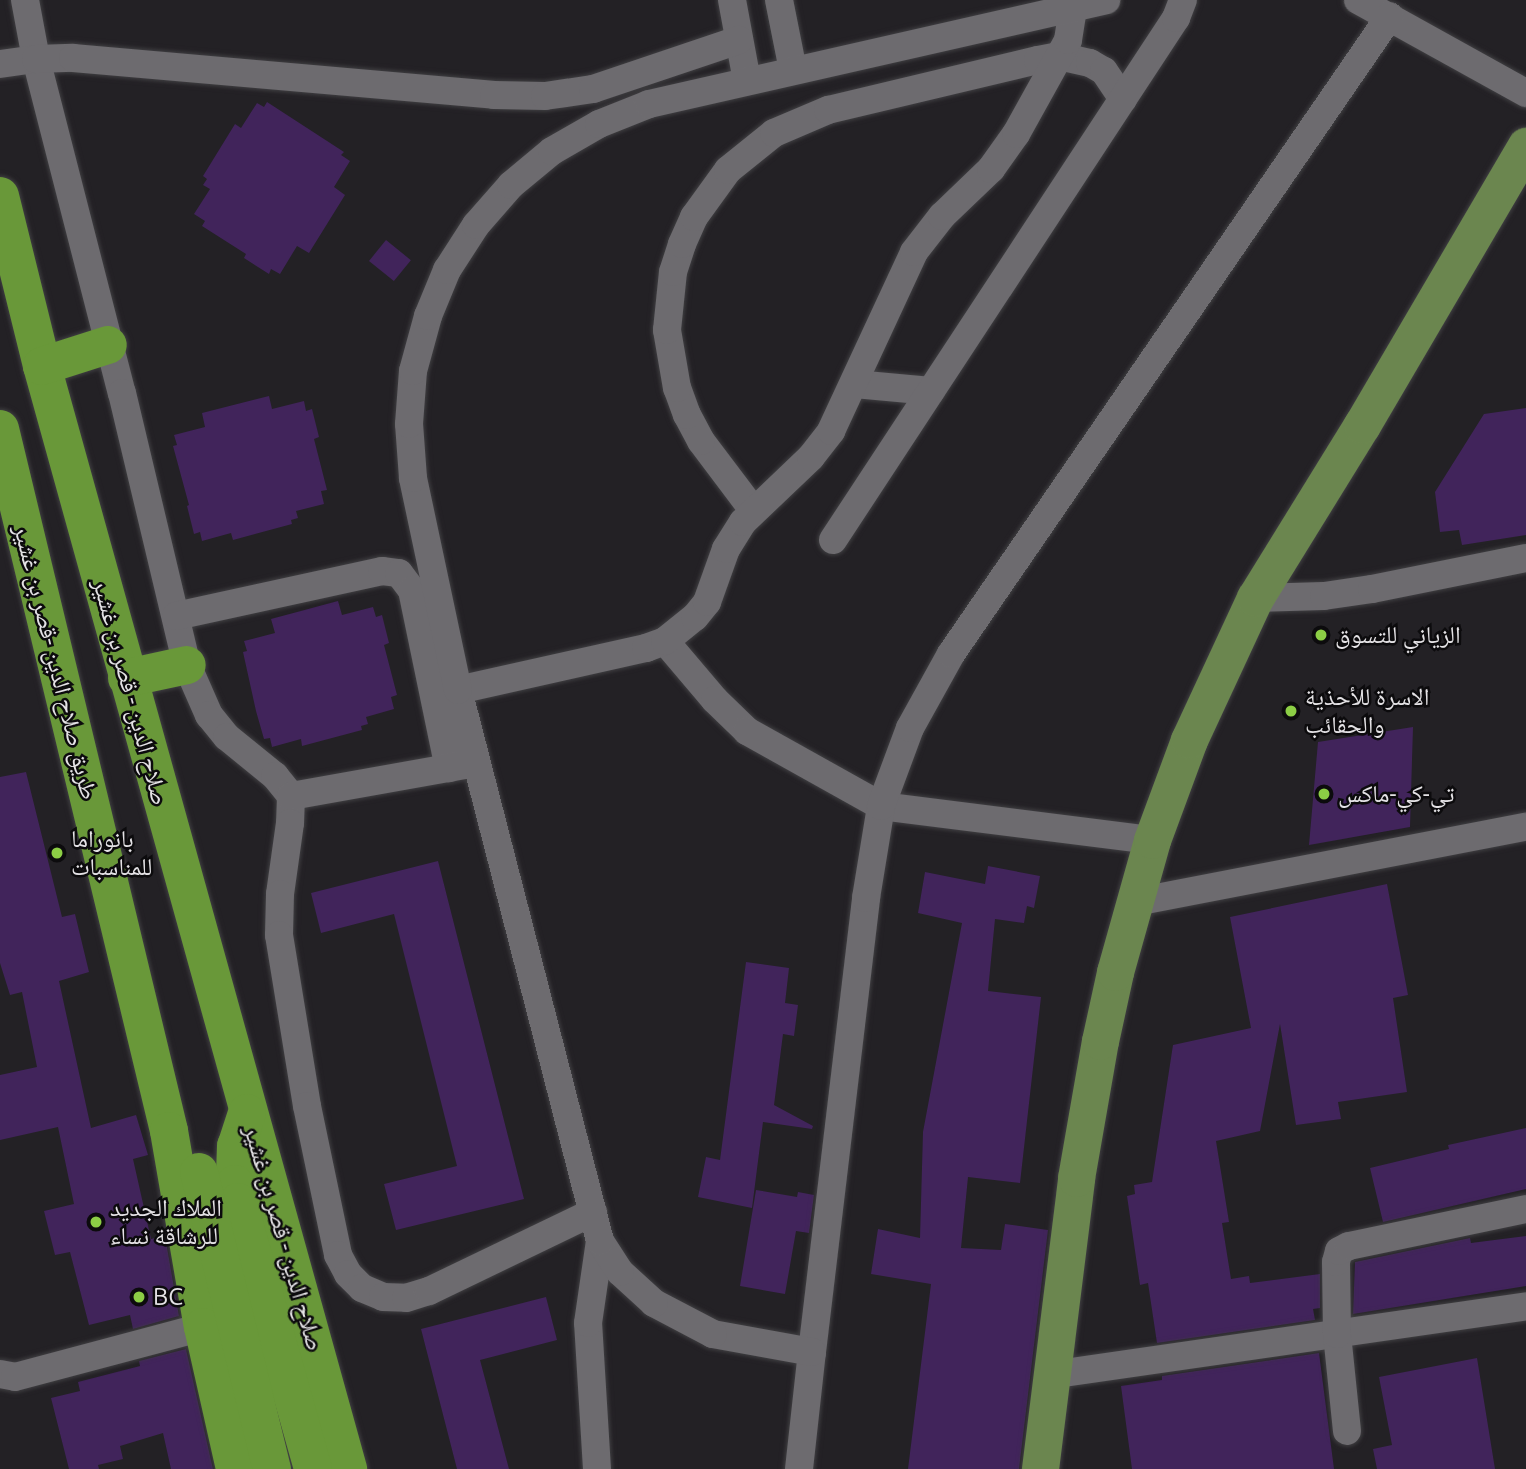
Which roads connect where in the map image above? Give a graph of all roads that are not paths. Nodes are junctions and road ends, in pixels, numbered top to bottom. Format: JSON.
{"nodes":[{"id":1,"x":26,"y":0,"type":"edge"},
{"id":2,"x":732,"y":0,"type":"edge"},
{"id":3,"x":779,"y":0,"type":"edge"},
{"id":4,"x":1106,"y":0,"type":"edge"},
{"id":5,"x":1183,"y":0,"type":"edge"},
{"id":6,"x":1358,"y":0,"type":"edge"},
{"id":7,"x":1073,"y":7,"type":"junction"},
{"id":8,"x":1015,"y":10,"type":"edge"},
{"id":9,"x":1390,"y":16,"type":"junction"},
{"id":10,"x":739,"y":40,"type":"junction"},
{"id":11,"x":1059,"y":56,"type":"junction"},
{"id":12,"x":36,"y":59,"type":"junction"},
{"id":13,"x":0,"y":64,"type":"edge"},
{"id":14,"x":793,"y":71,"type":"junction"},
{"id":15,"x":747,"y":81,"type":"junction"},
{"id":16,"x":1526,"y":93,"type":"edge"},
{"id":17,"x":1123,"y":99,"type":"junction"},
{"id":18,"x":1526,"y":146,"type":"edge"},
{"id":19,"x":1512,"y":190,"type":"edge"},
{"id":20,"x":0,"y":196,"type":"edge"},
{"id":21,"x":108,"y":345,"type":"junction"},
{"id":22,"x":42,"y":366,"type":"junction"},
{"id":23,"x":855,"y":384,"type":"junction"},
{"id":24,"x":931,"y":391,"type":"junction"},
{"id":25,"x":0,"y":429,"type":"edge"},
{"id":26,"x":753,"y":510,"type":"junction"},
{"id":27,"x":833,"y":540,"type":"dead end"},
{"id":28,"x":1526,"y":558,"type":"edge"},
{"id":29,"x":1255,"y":598,"type":"junction"},
{"id":30,"x":176,"y":616,"type":"junction"},
{"id":31,"x":665,"y":641,"type":"junction"},
{"id":32,"x":187,"y":665,"type":"junction"},
{"id":33,"x":127,"y":678,"type":"junction"},
{"id":34,"x":458,"y":690,"type":"junction"},
{"id":35,"x":478,"y":762,"type":"junction"},
{"id":36,"x":449,"y":768,"type":"junction"},
{"id":37,"x":291,"y":796,"type":"junction"},
{"id":38,"x":881,"y":806,"type":"junction"},
{"id":39,"x":1526,"y":827,"type":"edge"},
{"id":40,"x":1152,"y":840,"type":"junction"},
{"id":41,"x":1135,"y":902,"type":"junction"},
{"id":42,"x":248,"y":1111,"type":"junction"},
{"id":43,"x":169,"y":1131,"type":"junction"},
{"id":44,"x":1526,"y":1209,"type":"edge"},
{"id":45,"x":593,"y":1212,"type":"junction"},
{"id":46,"x":600,"y":1241,"type":"junction"},
{"id":47,"x":1526,"y":1306,"type":"edge"},
{"id":48,"x":203,"y":1327,"type":"junction"},
{"id":49,"x":1337,"y":1334,"type":"junction"},
{"id":50,"x":812,"y":1352,"type":"junction"},
{"id":51,"x":0,"y":1374,"type":"edge"},
{"id":52,"x":1050,"y":1375,"type":"junction"},
{"id":53,"x":1347,"y":1431,"type":"dead end"},
{"id":54,"x":235,"y":1469,"type":"edge"},
{"id":55,"x":272,"y":1469,"type":"edge"},
{"id":56,"x":313,"y":1469,"type":"edge"},
{"id":57,"x":348,"y":1469,"type":"edge"},
{"id":58,"x":597,"y":1469,"type":"edge"},
{"id":59,"x":799,"y":1469,"type":"edge"},
{"id":60,"x":1040,"y":1469,"type":"edge"}],
"edges":[{"from":1,"to":12,"type":"street"},
{"from":2,"to":10,"type":"street"},
{"from":3,"to":14,"type":"street"},
{"from":4,"to":7,"type":"street"},
{"from":5,"to":17,"type":"street"},
{"from":6,"to":9,"type":"street"},
{"from":7,"to":8,"type":"street"},
{"from":7,"to":11,"type":"street"},
{"from":8,"to":14,"type":"street"},
{"from":9,"to":16,"type":"street"},
{"from":9,"to":38,"type":"street"},
{"from":10,"to":12,"type":"street"},
{"from":10,"to":15,"type":"street"},
{"from":11,"to":17,"type":"street"},
{"from":11,"to":23,"type":"street"},
{"from":11,"to":26,"type":"street"},
{"from":12,"to":13,"type":"street"},
{"from":12,"to":21,"type":"street"},
{"from":14,"to":15,"type":"street"},
{"from":15,"to":34,"type":"street"},
{"from":17,"to":24,"type":"street"},
{"from":18,"to":19,"type":"main road"},
{"from":19,"to":29,"type":"main road"},
{"from":20,"to":22,"type":"highway","name":"صلاح الدين - قصر بن غشير"},
{"from":21,"to":22,"type":"highway"},
{"from":21,"to":30,"type":"street"},
{"from":22,"to":33,"type":"highway","name":"صلاح الدين - قصر بن غشير"},
{"from":23,"to":24,"type":"street"},
{"from":23,"to":26,"type":"street"},
{"from":24,"to":27,"type":"street"},
{"from":25,"to":43,"type":"highway","name":"طريق صلاح الدين -قصر بن غشير"},
{"from":26,"to":31,"type":"street"},
{"from":28,"to":29,"type":"street"},
{"from":29,"to":40,"type":"main road"},
{"from":30,"to":32,"type":"street"},
{"from":30,"to":36,"type":"street"},
{"from":31,"to":34,"type":"street"},
{"from":31,"to":38,"type":"street"},
{"from":32,"to":33,"type":"highway"},
{"from":32,"to":37,"type":"street"},
{"from":33,"to":42,"type":"highway","name":"صلاح الدين - قصر بن غشير"},
{"from":34,"to":35,"type":"street"},
{"from":35,"to":36,"type":"street"},
{"from":35,"to":45,"type":"street"},
{"from":36,"to":37,"type":"street"},
{"from":37,"to":45,"type":"street"},
{"from":38,"to":40,"type":"street"},
{"from":38,"to":50,"type":"street"},
{"from":39,"to":41,"type":"street"},
{"from":40,"to":41,"type":"main road"},
{"from":41,"to":52,"type":"main road"},
{"from":42,"to":56,"type":"highway"},
{"from":42,"to":57,"type":"highway","name":"صلاح الدين - قصر بن غشير"},
{"from":43,"to":48,"type":"highway","name":"طريق صلاح الدين -قصر بن غشير"},
{"from":43,"to":55,"type":"highway"},
{"from":44,"to":49,"type":"street"},
{"from":45,"to":46,"type":"street"},
{"from":46,"to":50,"type":"street"},
{"from":46,"to":58,"type":"street"},
{"from":47,"to":49,"type":"street"},
{"from":48,"to":51,"type":"street"},
{"from":48,"to":54,"type":"highway","name":"طريق صلاح الدين -قصر بن غشير"},
{"from":49,"to":52,"type":"street"},
{"from":49,"to":53,"type":"street"},
{"from":50,"to":59,"type":"street"},
{"from":52,"to":60,"type":"main road"}]}
